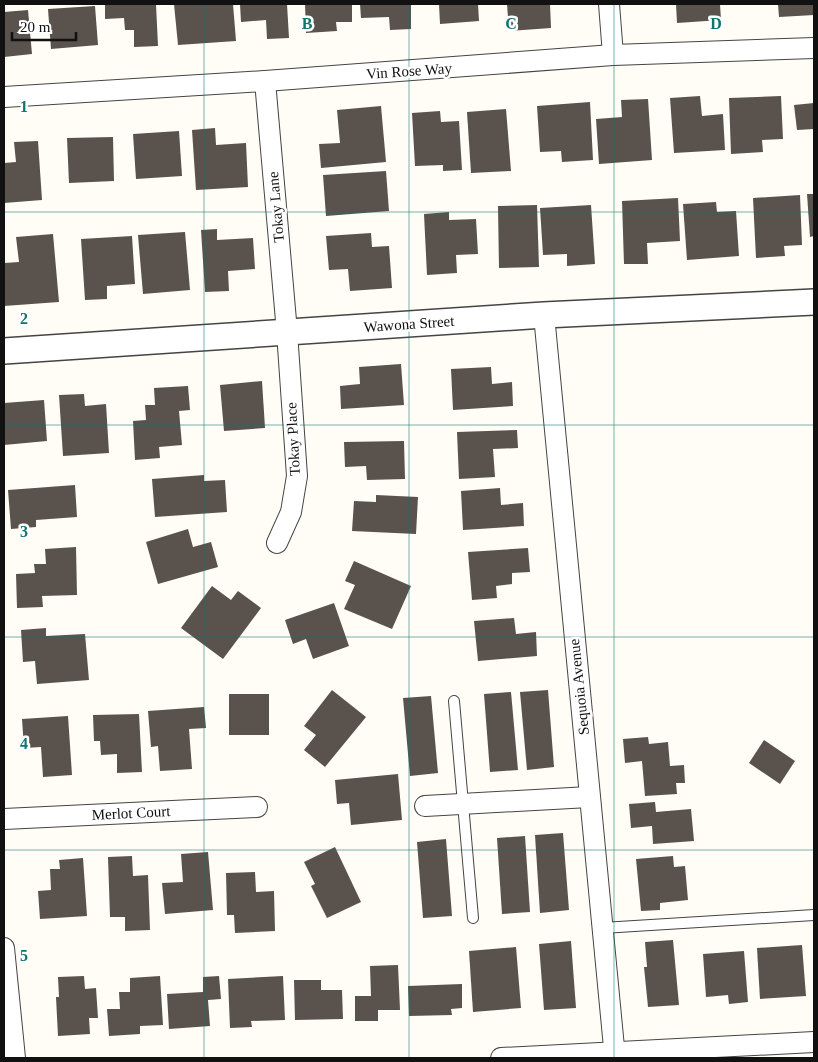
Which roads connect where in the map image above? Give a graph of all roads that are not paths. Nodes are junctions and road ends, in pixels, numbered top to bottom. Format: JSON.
{"nodes":[{"id":1,"x":609,"y":4,"type":"edge"},
{"id":2,"x":814,"y":48,"type":"edge"},
{"id":3,"x":613,"y":55,"type":"junction"},
{"id":4,"x":265,"y":81,"type":"junction"},
{"id":5,"x":4,"y":97,"type":"edge"},
{"id":6,"x":814,"y":302,"type":"edge"},
{"id":7,"x":544,"y":315,"type":"junction"},
{"id":8,"x":287,"y":332,"type":"junction"},
{"id":9,"x":4,"y":351,"type":"edge"},
{"id":10,"x":277,"y":543,"type":"dead end"},
{"id":11,"x":454,"y":701,"type":"dead end"},
{"id":12,"x":589,"y":797,"type":"junction"},
{"id":13,"x":463,"y":804,"type":"junction"},
{"id":14,"x":425,"y":806,"type":"dead end"},
{"id":15,"x":257,"y":807,"type":"dead end"},
{"id":16,"x":4,"y":819,"type":"edge"},
{"id":17,"x":814,"y":915,"type":"edge"},
{"id":18,"x":473,"y":918,"type":"dead end"},
{"id":19,"x":602,"y":928,"type":"junction"},
{"id":20,"x":4,"y":948,"type":"edge"},
{"id":21,"x":814,"y":1042,"type":"edge"},
{"id":22,"x":614,"y":1056,"type":"edge"},
{"id":23,"x":15,"y":1058,"type":"edge"},
{"id":24,"x":500,"y":1058,"type":"edge"}],
"edges":[{"from":1,"to":3,"type":"street"},
{"from":2,"to":3,"type":"street","name":"Vin Rose Way"},
{"from":3,"to":4,"type":"street","name":"Vin Rose Way"},
{"from":4,"to":5,"type":"street","name":"Vin Rose Way"},
{"from":4,"to":8,"type":"street","name":"Tokay Lane"},
{"from":6,"to":7,"type":"street","name":"Wawona Street"},
{"from":7,"to":8,"type":"street","name":"Wawona Street"},
{"from":7,"to":12,"type":"street","name":"Sequoia Avenue"},
{"from":8,"to":9,"type":"street","name":"Wawona Street"},
{"from":8,"to":10,"type":"street","name":"Tokay Place"},
{"from":11,"to":13,"type":"lane"},
{"from":12,"to":13,"type":"street"},
{"from":12,"to":19,"type":"street","name":"Sequoia Avenue"},
{"from":13,"to":14,"type":"street"},
{"from":13,"to":18,"type":"lane"},
{"from":15,"to":16,"type":"street","name":"Merlot Court"},
{"from":17,"to":19,"type":"lane"},
{"from":19,"to":22,"type":"street","name":"Sequoia Avenue"},
{"from":20,"to":23,"type":"street"},
{"from":21,"to":22,"type":"street"},
{"from":22,"to":24,"type":"street"}]}
